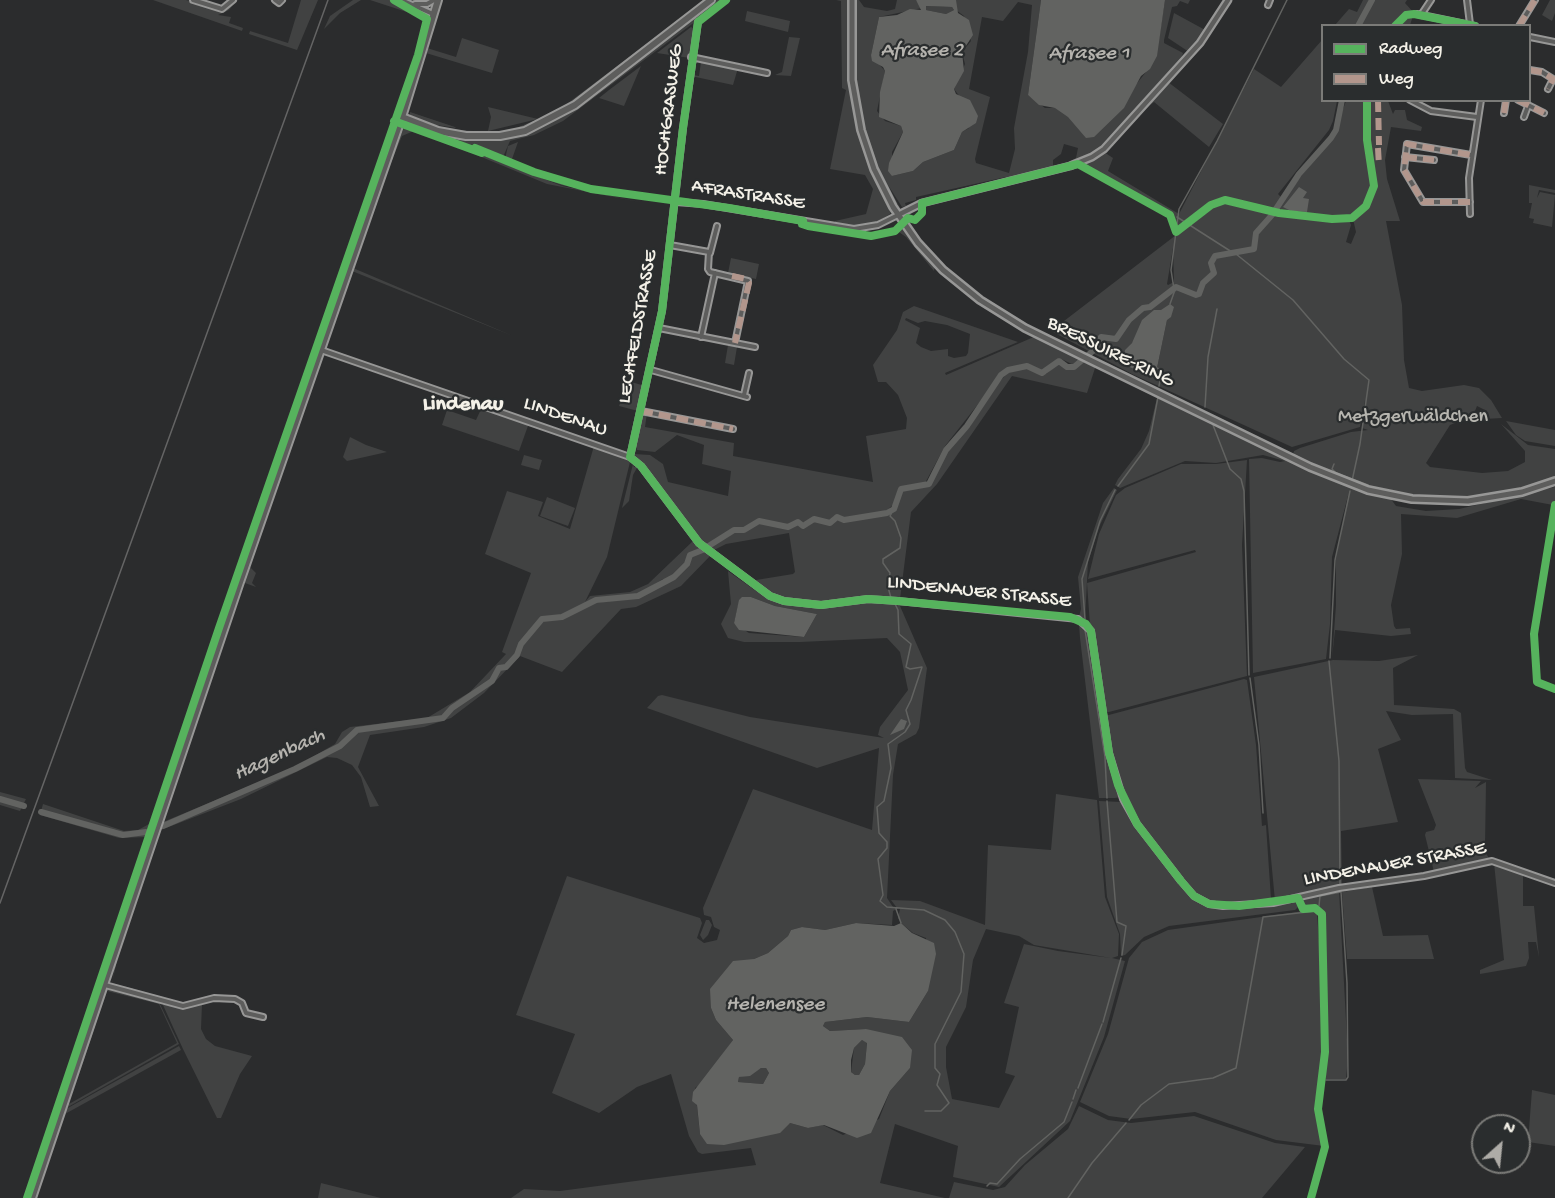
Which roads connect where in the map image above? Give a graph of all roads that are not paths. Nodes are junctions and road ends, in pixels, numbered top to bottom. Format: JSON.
{"nodes":[{"id":1,"x":193,"y":0,"type":"edge"},
{"id":2,"x":232,"y":0,"type":"edge"},
{"id":3,"x":401,"y":0,"type":"edge"},
{"id":4,"x":436,"y":0,"type":"edge"},
{"id":5,"x":711,"y":0,"type":"edge"},
{"id":6,"x":852,"y":0,"type":"edge"},
{"id":7,"x":1228,"y":0,"type":"edge"},
{"id":8,"x":1431,"y":0,"type":"edge"},
{"id":9,"x":1467,"y":0,"type":"edge"},
{"id":10,"x":1535,"y":0,"type":"edge"},
{"id":11,"x":408,"y":3,"type":"junction"},
{"id":12,"x":433,"y":14,"type":"junction"},
{"id":13,"x":698,"y":22,"type":"dead end"},
{"id":14,"x":1470,"y":24,"type":"edge"},
{"id":15,"x":1520,"y":24,"type":"edge"},
{"id":16,"x":1531,"y":37,"type":"edge"},
{"id":17,"x":1555,"y":42,"type":"edge"},
{"id":18,"x":691,"y":57,"type":"junction"},
{"id":19,"x":1531,"y":70,"type":"edge"},
{"id":20,"x":767,"y":73,"type":"dead end"},
{"id":21,"x":1548,"y":89,"type":"dead end"},
{"id":22,"x":1414,"y":102,"type":"edge"},
{"id":23,"x":1480,"y":102,"type":"edge"},
{"id":24,"x":1506,"y":102,"type":"edge"},
{"id":25,"x":1521,"y":102,"type":"edge"},
{"id":26,"x":1528,"y":106,"type":"junction"},
{"id":27,"x":1504,"y":113,"type":"dead end"},
{"id":28,"x":1544,"y":113,"type":"dead end"},
{"id":29,"x":402,"y":117,"type":"junction"},
{"id":30,"x":1476,"y":117,"type":"junction"},
{"id":31,"x":1524,"y":117,"type":"dead end"},
{"id":32,"x":415,"y":122,"type":"junction"},
{"id":33,"x":396,"y":135,"type":"junction"},
{"id":34,"x":1471,"y":155,"type":"junction"},
{"id":35,"x":1405,"y":157,"type":"junction"},
{"id":36,"x":1434,"y":160,"type":"dead end"},
{"id":37,"x":675,"y":202,"type":"junction"},
{"id":38,"x":1470,"y":202,"type":"junction"},
{"id":39,"x":1470,"y":214,"type":"dead end"},
{"id":40,"x":898,"y":215,"type":"junction"},
{"id":41,"x":717,"y":226,"type":"dead end"},
{"id":42,"x":670,"y":245,"type":"junction"},
{"id":43,"x":710,"y":253,"type":"junction"},
{"id":44,"x":715,"y":273,"type":"junction"},
{"id":45,"x":659,"y":328,"type":"junction"},
{"id":46,"x":701,"y":337,"type":"junction"},
{"id":47,"x":735,"y":343,"type":"junction"},
{"id":48,"x":755,"y":347,"type":"dead end"},
{"id":49,"x":320,"y":350,"type":"junction"},
{"id":50,"x":651,"y":370,"type":"junction"},
{"id":51,"x":749,"y":373,"type":"dead end"},
{"id":52,"x":641,"y":411,"type":"junction"},
{"id":53,"x":733,"y":429,"type":"dead end"},
{"id":54,"x":630,"y":457,"type":"junction"},
{"id":55,"x":1555,"y":481,"type":"edge"},
{"id":56,"x":1555,"y":883,"type":"edge"},
{"id":57,"x":105,"y":985,"type":"junction"},
{"id":58,"x":263,"y":1017,"type":"dead end"},
{"id":59,"x":32,"y":1198,"type":"edge"}],
"edges":[{"from":1,"to":2,"type":"street"},
{"from":3,"to":11,"type":"street"},
{"from":4,"to":11,"type":"street"},
{"from":4,"to":12,"type":"main road"},
{"from":5,"to":32,"type":"main road"},
{"from":6,"to":40,"type":"main road","name":"BRESSUIRE-RING"},
{"from":7,"to":40,"type":"street","name":"AFRASTRASSE"},
{"from":8,"to":14,"type":"street"},
{"from":9,"to":14,"type":"street"},
{"from":10,"to":15,"type":"street"},
{"from":11,"to":12,"type":"street"},
{"from":12,"to":29,"type":"main road"},
{"from":13,"to":18,"type":"street","name":"HOCHGRASWEG"},
{"from":16,"to":17,"type":"street"},
{"from":18,"to":20,"type":"street","name":"HOCHGRASWEG"},
{"from":18,"to":37,"type":"street","name":"HOCHGRASWEG"},
{"from":19,"to":21,"type":"street"},
{"from":22,"to":30,"type":"street"},
{"from":23,"to":30,"type":"street"},
{"from":24,"to":27,"type":"street"},
{"from":25,"to":26,"type":"street"},
{"from":26,"to":28,"type":"street"},
{"from":26,"to":31,"type":"street"},
{"from":29,"to":32,"type":"main road"},
{"from":29,"to":33,"type":"main road"},
{"from":30,"to":34,"type":"street"},
{"from":32,"to":33,"type":"main road"},
{"from":33,"to":49,"type":"main road"},
{"from":34,"to":35,"type":"street"},
{"from":34,"to":38,"type":"street"},
{"from":35,"to":36,"type":"street"},
{"from":35,"to":38,"type":"street"},
{"from":37,"to":40,"type":"street","name":"AFRASTRASSE"},
{"from":37,"to":42,"type":"street","name":"LECHFELDSTRASSE"},
{"from":38,"to":39,"type":"street"},
{"from":40,"to":55,"type":"main road","name":"BRESSUIRE-RING"},
{"from":41,"to":43,"type":"street"},
{"from":42,"to":43,"type":"street"},
{"from":42,"to":45,"type":"street","name":"LECHFELDSTRASSE"},
{"from":43,"to":44,"type":"street"},
{"from":44,"to":46,"type":"street"},
{"from":44,"to":47,"type":"street"},
{"from":45,"to":46,"type":"street"},
{"from":45,"to":50,"type":"street","name":"LECHFELDSTRASSE"},
{"from":46,"to":47,"type":"street"},
{"from":47,"to":48,"type":"street"},
{"from":49,"to":54,"type":"street","name":"LINDENAU"},
{"from":49,"to":57,"type":"main road"},
{"from":50,"to":51,"type":"street"},
{"from":50,"to":52,"type":"street","name":"LECHFELDSTRASSE"},
{"from":52,"to":53,"type":"street"},
{"from":52,"to":54,"type":"street","name":"LECHFELDSTRASSE"},
{"from":54,"to":56,"type":"street","name":"LINDENAUER STRASSE"},
{"from":57,"to":58,"type":"street"},
{"from":57,"to":59,"type":"main road"}]}
